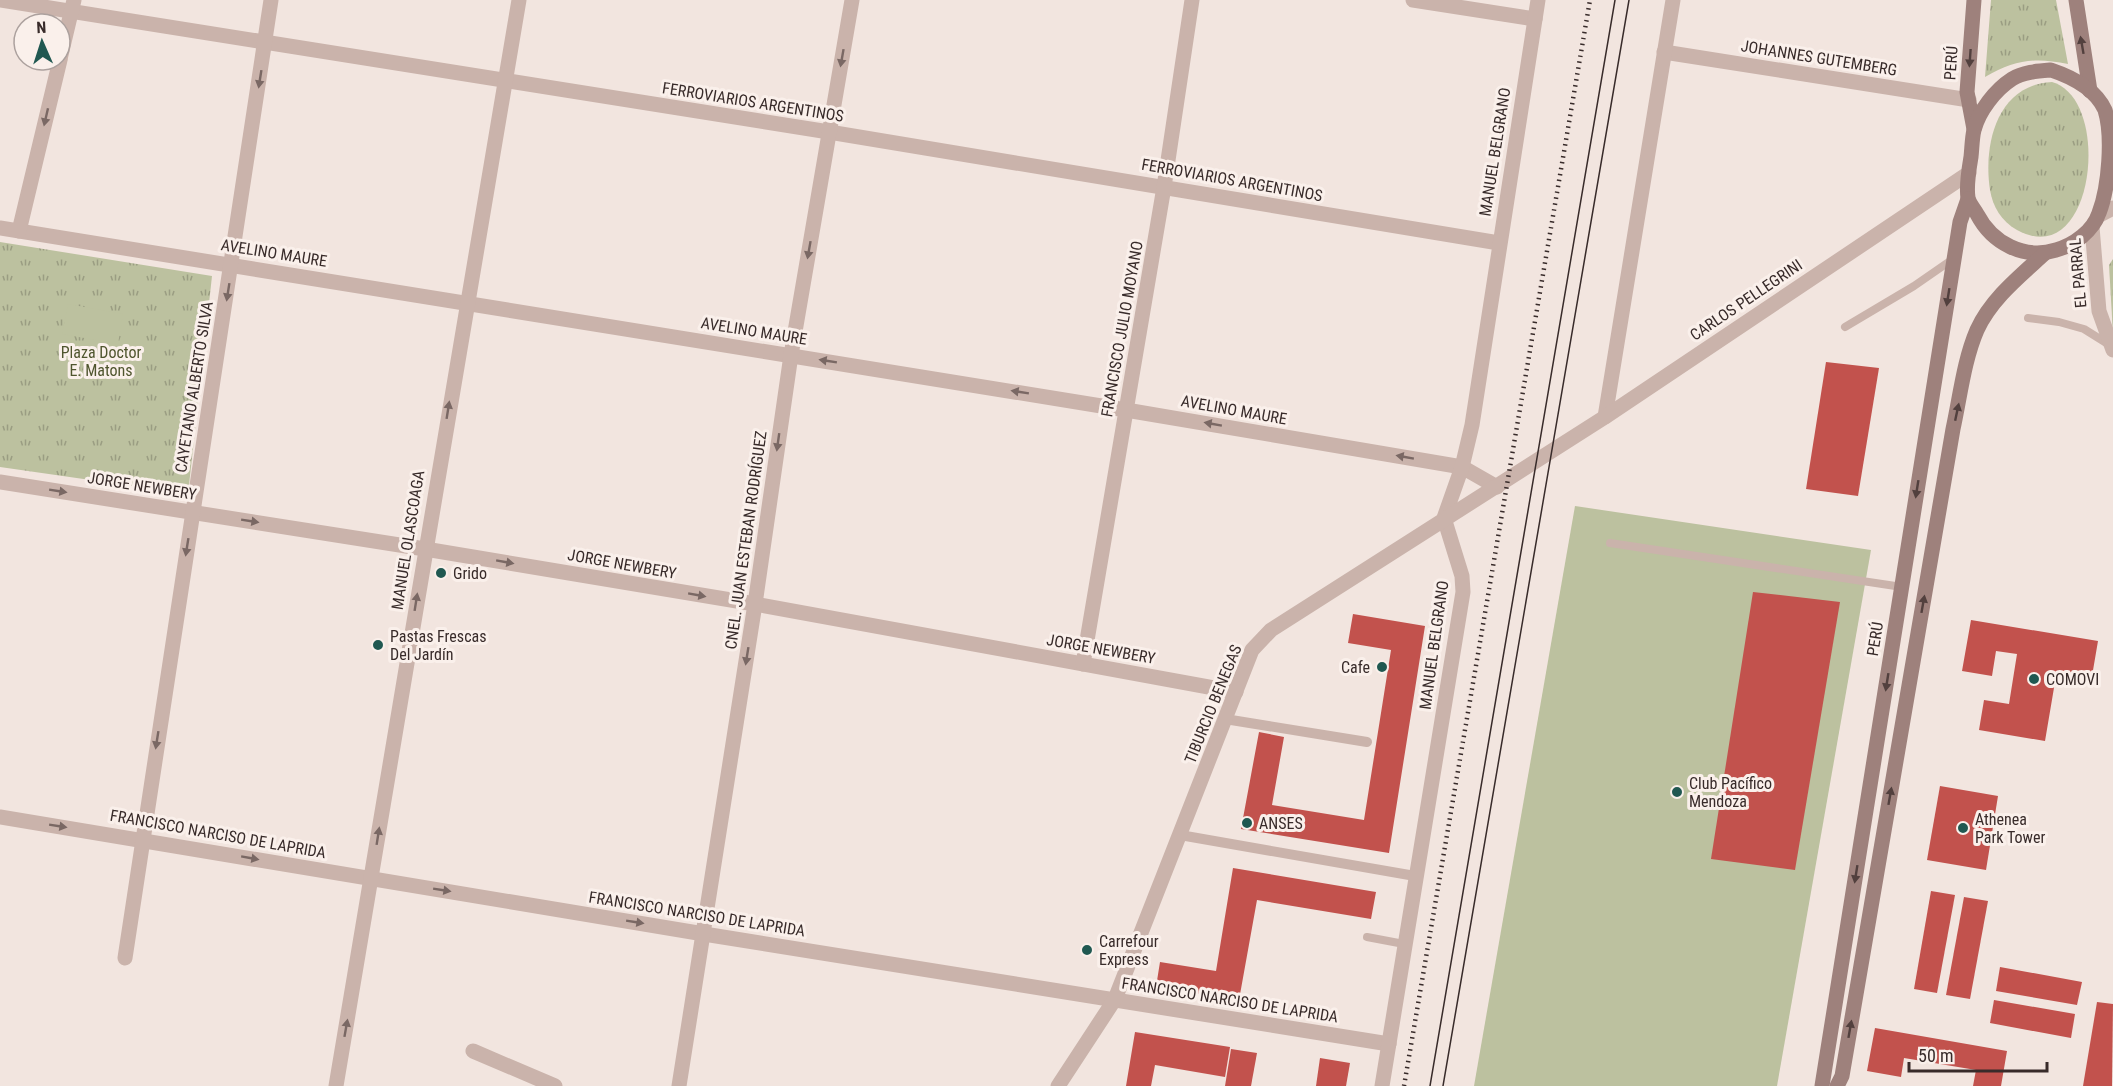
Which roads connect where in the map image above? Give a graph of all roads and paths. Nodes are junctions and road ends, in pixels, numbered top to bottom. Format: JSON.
{"nodes":[{"id":1,"x":0,"y":0,"type":"edge"},
{"id":2,"x":271,"y":0,"type":"edge"},
{"id":3,"x":519,"y":0,"type":"edge"},
{"id":4,"x":852,"y":0,"type":"edge"},
{"id":5,"x":1192,"y":0,"type":"edge"},
{"id":6,"x":1413,"y":0,"type":"edge"},
{"id":7,"x":1538,"y":0,"type":"edge"},
{"id":8,"x":1673,"y":0,"type":"edge"},
{"id":9,"x":1974,"y":0,"type":"edge"},
{"id":10,"x":2076,"y":0,"type":"edge"},
{"id":11,"x":73,"y":6,"type":"edge"},
{"id":12,"x":1535,"y":19,"type":"junction"},
{"id":13,"x":266,"y":42,"type":"junction"},
{"id":14,"x":1664,"y":51,"type":"junction"},
{"id":15,"x":57,"y":72,"type":"edge"},
{"id":16,"x":505,"y":81,"type":"junction"},
{"id":17,"x":2090,"y":90,"type":"junction"},
{"id":18,"x":1969,"y":100,"type":"junction"},
{"id":19,"x":2109,"y":113,"type":"edge"},
{"id":20,"x":1974,"y":129,"type":"junction"},
{"id":21,"x":829,"y":132,"type":"junction"},
{"id":22,"x":1969,"y":173,"type":"junction"},
{"id":23,"x":1164,"y":187,"type":"junction"},
{"id":24,"x":1968,"y":199,"type":"junction"},
{"id":25,"x":2113,"y":208,"type":"edge"},
{"id":26,"x":2095,"y":221,"type":"junction"},
{"id":27,"x":0,"y":228,"type":"edge"},
{"id":28,"x":19,"y":231,"type":"junction"},
{"id":29,"x":1499,"y":243,"type":"junction"},
{"id":30,"x":2044,"y":254,"type":"junction"},
{"id":31,"x":1954,"y":258,"type":"junction"},
{"id":32,"x":232,"y":265,"type":"junction"},
{"id":33,"x":466,"y":302,"type":"junction"},
{"id":34,"x":2028,"y":318,"type":"dead end"},
{"id":35,"x":1845,"y":327,"type":"dead end"},
{"id":36,"x":2111,"y":347,"type":"edge"},
{"id":37,"x":791,"y":355,"type":"junction"},
{"id":38,"x":1126,"y":410,"type":"junction"},
{"id":39,"x":1605,"y":417,"type":"junction"},
{"id":40,"x":1544,"y":456,"type":"joint"},
{"id":41,"x":1462,"y":467,"type":"junction"},
{"id":42,"x":0,"y":482,"type":"edge"},
{"id":43,"x":1497,"y":487,"type":"junction"},
{"id":44,"x":192,"y":512,"type":"junction"},
{"id":45,"x":1444,"y":518,"type":"junction"},
{"id":46,"x":1610,"y":543,"type":"dead end"},
{"id":47,"x":425,"y":549,"type":"junction"},
{"id":48,"x":1902,"y":587,"type":"junction"},
{"id":49,"x":756,"y":604,"type":"junction"},
{"id":50,"x":1083,"y":664,"type":"junction"},
{"id":51,"x":1236,"y":692,"type":"junction"},
{"id":52,"x":1225,"y":719,"type":"junction"},
{"id":53,"x":1367,"y":742,"type":"dead end"},
{"id":54,"x":0,"y":817,"type":"edge"},
{"id":55,"x":1180,"y":835,"type":"junction"},
{"id":56,"x":142,"y":840,"type":"junction"},
{"id":57,"x":1415,"y":876,"type":"junction"},
{"id":58,"x":372,"y":879,"type":"junction"},
{"id":59,"x":704,"y":934,"type":"junction"},
{"id":60,"x":1367,"y":938,"type":"dead end"},
{"id":61,"x":1404,"y":944,"type":"junction"},
{"id":62,"x":125,"y":958,"type":"dead end"},
{"id":63,"x":1115,"y":999,"type":"junction"},
{"id":64,"x":1389,"y":1044,"type":"junction"},
{"id":65,"x":473,"y":1051,"type":"dead end"},
{"id":66,"x":336,"y":1086,"type":"edge"},
{"id":67,"x":555,"y":1086,"type":"edge"},
{"id":68,"x":679,"y":1086,"type":"edge"},
{"id":69,"x":1058,"y":1086,"type":"edge"},
{"id":70,"x":1382,"y":1086,"type":"edge"},
{"id":71,"x":1822,"y":1086,"type":"edge"},
{"id":72,"x":1837,"y":1086,"type":"edge"}],
"edges":[{"from":1,"to":11,"type":"street","name":"FERROVIARIOS ARGENTINOS"},
{"from":2,"to":13,"type":"street","name":"CAYETANO ALBERTO SILVA"},
{"from":3,"to":16,"type":"street","name":"MANUEL OLASCOAGA"},
{"from":4,"to":21,"type":"street","name":"CNEL. JUAN ESTEBAN RODRÍGUEZ","one_way":true},
{"from":5,"to":23,"type":"street","name":"FRANCISCO JULIO MOYANO"},
{"from":6,"to":12,"type":"street"},
{"from":7,"to":12,"type":"street","name":"MANUEL BELGRANO"},
{"from":8,"to":14,"type":"street"},
{"from":9,"to":18,"type":"main road","name":"PERÚ","one_way":true},
{"from":17,"to":10,"type":"main road","one_way":true},
{"from":11,"to":13,"type":"street","name":"FERROVIARIOS ARGENTINOS"},
{"from":12,"to":29,"type":"street","name":"MANUEL BELGRANO"},
{"from":13,"to":16,"type":"street","name":"FERROVIARIOS ARGENTINOS"},
{"from":13,"to":32,"type":"street","name":"CAYETANO ALBERTO SILVA","one_way":true},
{"from":14,"to":18,"type":"street","name":"JOHANNES GUTEMBERG"},
{"from":14,"to":39,"type":"street"},
{"from":15,"to":28,"type":"street","one_way":true},
{"from":16,"to":21,"type":"street","name":"FERROVIARIOS ARGENTINOS"},
{"from":16,"to":33,"type":"street","name":"MANUEL OLASCOAGA"},
{"from":17,"to":19,"type":"main road"},
{"from":17,"to":20,"type":"main road"},
{"from":18,"to":20,"type":"main road","name":"PERÚ"},
{"from":19,"to":26,"type":"main road"},
{"from":20,"to":22,"type":"main road"},
{"from":21,"to":23,"type":"street","name":"FERROVIARIOS ARGENTINOS"},
{"from":21,"to":37,"type":"street","name":"CNEL. JUAN ESTEBAN RODRÍGUEZ","one_way":true},
{"from":22,"to":24,"type":"main road"},
{"from":22,"to":39,"type":"street","name":"CARLOS PELLEGRINI"},
{"from":23,"to":29,"type":"street","name":"FERROVIARIOS ARGENTINOS"},
{"from":23,"to":38,"type":"street","name":"FRANCISCO JULIO MOYANO"},
{"from":24,"to":30,"type":"main road"},
{"from":24,"to":31,"type":"main road","name":"PERÚ"},
{"from":25,"to":26,"type":"street"},
{"from":26,"to":30,"type":"main road"},
{"from":26,"to":36,"type":"street","name":"EL PARRAL"},
{"from":27,"to":28,"type":"street","name":"AVELINO MAURE"},
{"from":28,"to":32,"type":"street","name":"AVELINO MAURE"},
{"from":29,"to":41,"type":"street","name":"MANUEL BELGRANO"},
{"from":72,"to":30,"type":"main road","one_way":true},
{"from":31,"to":35,"type":"lane"},
{"from":31,"to":48,"type":"main road","name":"PERÚ","one_way":true},
{"from":32,"to":33,"type":"street","name":"AVELINO MAURE"},
{"from":32,"to":44,"type":"street","name":"CAYETANO ALBERTO SILVA","one_way":true},
{"from":33,"to":37,"type":"street","name":"AVELINO MAURE"},
{"from":47,"to":33,"type":"street","name":"MANUEL OLASCOAGA","one_way":true},
{"from":34,"to":36,"type":"lane"},
{"from":38,"to":37,"type":"street","name":"AVELINO MAURE","one_way":true},
{"from":37,"to":49,"type":"street","name":"CNEL. JUAN ESTEBAN RODRÍGUEZ","one_way":true},
{"from":41,"to":38,"type":"street","name":"AVELINO MAURE","one_way":true},
{"from":38,"to":50,"type":"street","name":"FRANCISCO JULIO MOYANO"},
{"from":39,"to":40,"type":"street","name":"CARLOS PELLEGRINI"},
{"from":40,"to":43,"type":"street","name":"TIBURCIO BENEGAS"},
{"from":41,"to":43,"type":"street","name":"AVELINO MAURE"},
{"from":41,"to":45,"type":"street","name":"MANUEL BELGRANO"},
{"from":42,"to":44,"type":"street","name":"JORGE NEWBERY","one_way":true},
{"from":43,"to":45,"type":"street","name":"TIBURCIO BENEGAS"},
{"from":44,"to":47,"type":"street","name":"JORGE NEWBERY","one_way":true},
{"from":44,"to":56,"type":"street","name":"CAYETANO ALBERTO SILVA","one_way":true},
{"from":45,"to":51,"type":"street","name":"TIBURCIO BENEGAS"},
{"from":45,"to":57,"type":"street","name":"MANUEL BELGRANO"},
{"from":46,"to":48,"type":"lane"},
{"from":47,"to":49,"type":"street","name":"JORGE NEWBERY","one_way":true},
{"from":58,"to":47,"type":"street","name":"MANUEL OLASCOAGA","one_way":true},
{"from":48,"to":71,"type":"main road","name":"PERÚ","one_way":true},
{"from":49,"to":50,"type":"street","name":"JORGE NEWBERY"},
{"from":49,"to":59,"type":"street","name":"CNEL. JUAN ESTEBAN RODRÍGUEZ","one_way":true},
{"from":50,"to":51,"type":"street","name":"JORGE NEWBERY"},
{"from":51,"to":52,"type":"street","name":"TIBURCIO BENEGAS"},
{"from":52,"to":53,"type":"street"},
{"from":52,"to":55,"type":"street","name":"TIBURCIO BENEGAS"},
{"from":54,"to":56,"type":"street","name":"FRANCISCO NARCISO DE LAPRIDA","one_way":true},
{"from":55,"to":57,"type":"street"},
{"from":55,"to":63,"type":"street","name":"TIBURCIO BENEGAS"},
{"from":56,"to":58,"type":"street","name":"FRANCISCO NARCISO DE LAPRIDA","one_way":true},
{"from":56,"to":62,"type":"street","name":"CAYETANO ALBERTO SILVA"},
{"from":57,"to":61,"type":"street","name":"MANUEL BELGRANO"},
{"from":58,"to":59,"type":"street","name":"FRANCISCO NARCISO DE LAPRIDA","one_way":true},
{"from":66,"to":58,"type":"street","name":"MANUEL OLASCOAGA","one_way":true},
{"from":59,"to":63,"type":"street","name":"FRANCISCO NARCISO DE LAPRIDA"},
{"from":59,"to":68,"type":"street","name":"CNEL. JUAN ESTEBAN RODRÍGUEZ"},
{"from":60,"to":61,"type":"lane"},
{"from":61,"to":64,"type":"street","name":"MANUEL BELGRANO"},
{"from":63,"to":64,"type":"street","name":"FRANCISCO NARCISO DE LAPRIDA"},
{"from":63,"to":69,"type":"street","name":"TIBURCIO BENEGAS"},
{"from":64,"to":70,"type":"street","name":"MANUEL BELGRANO"},
{"from":65,"to":67,"type":"street"}]}
